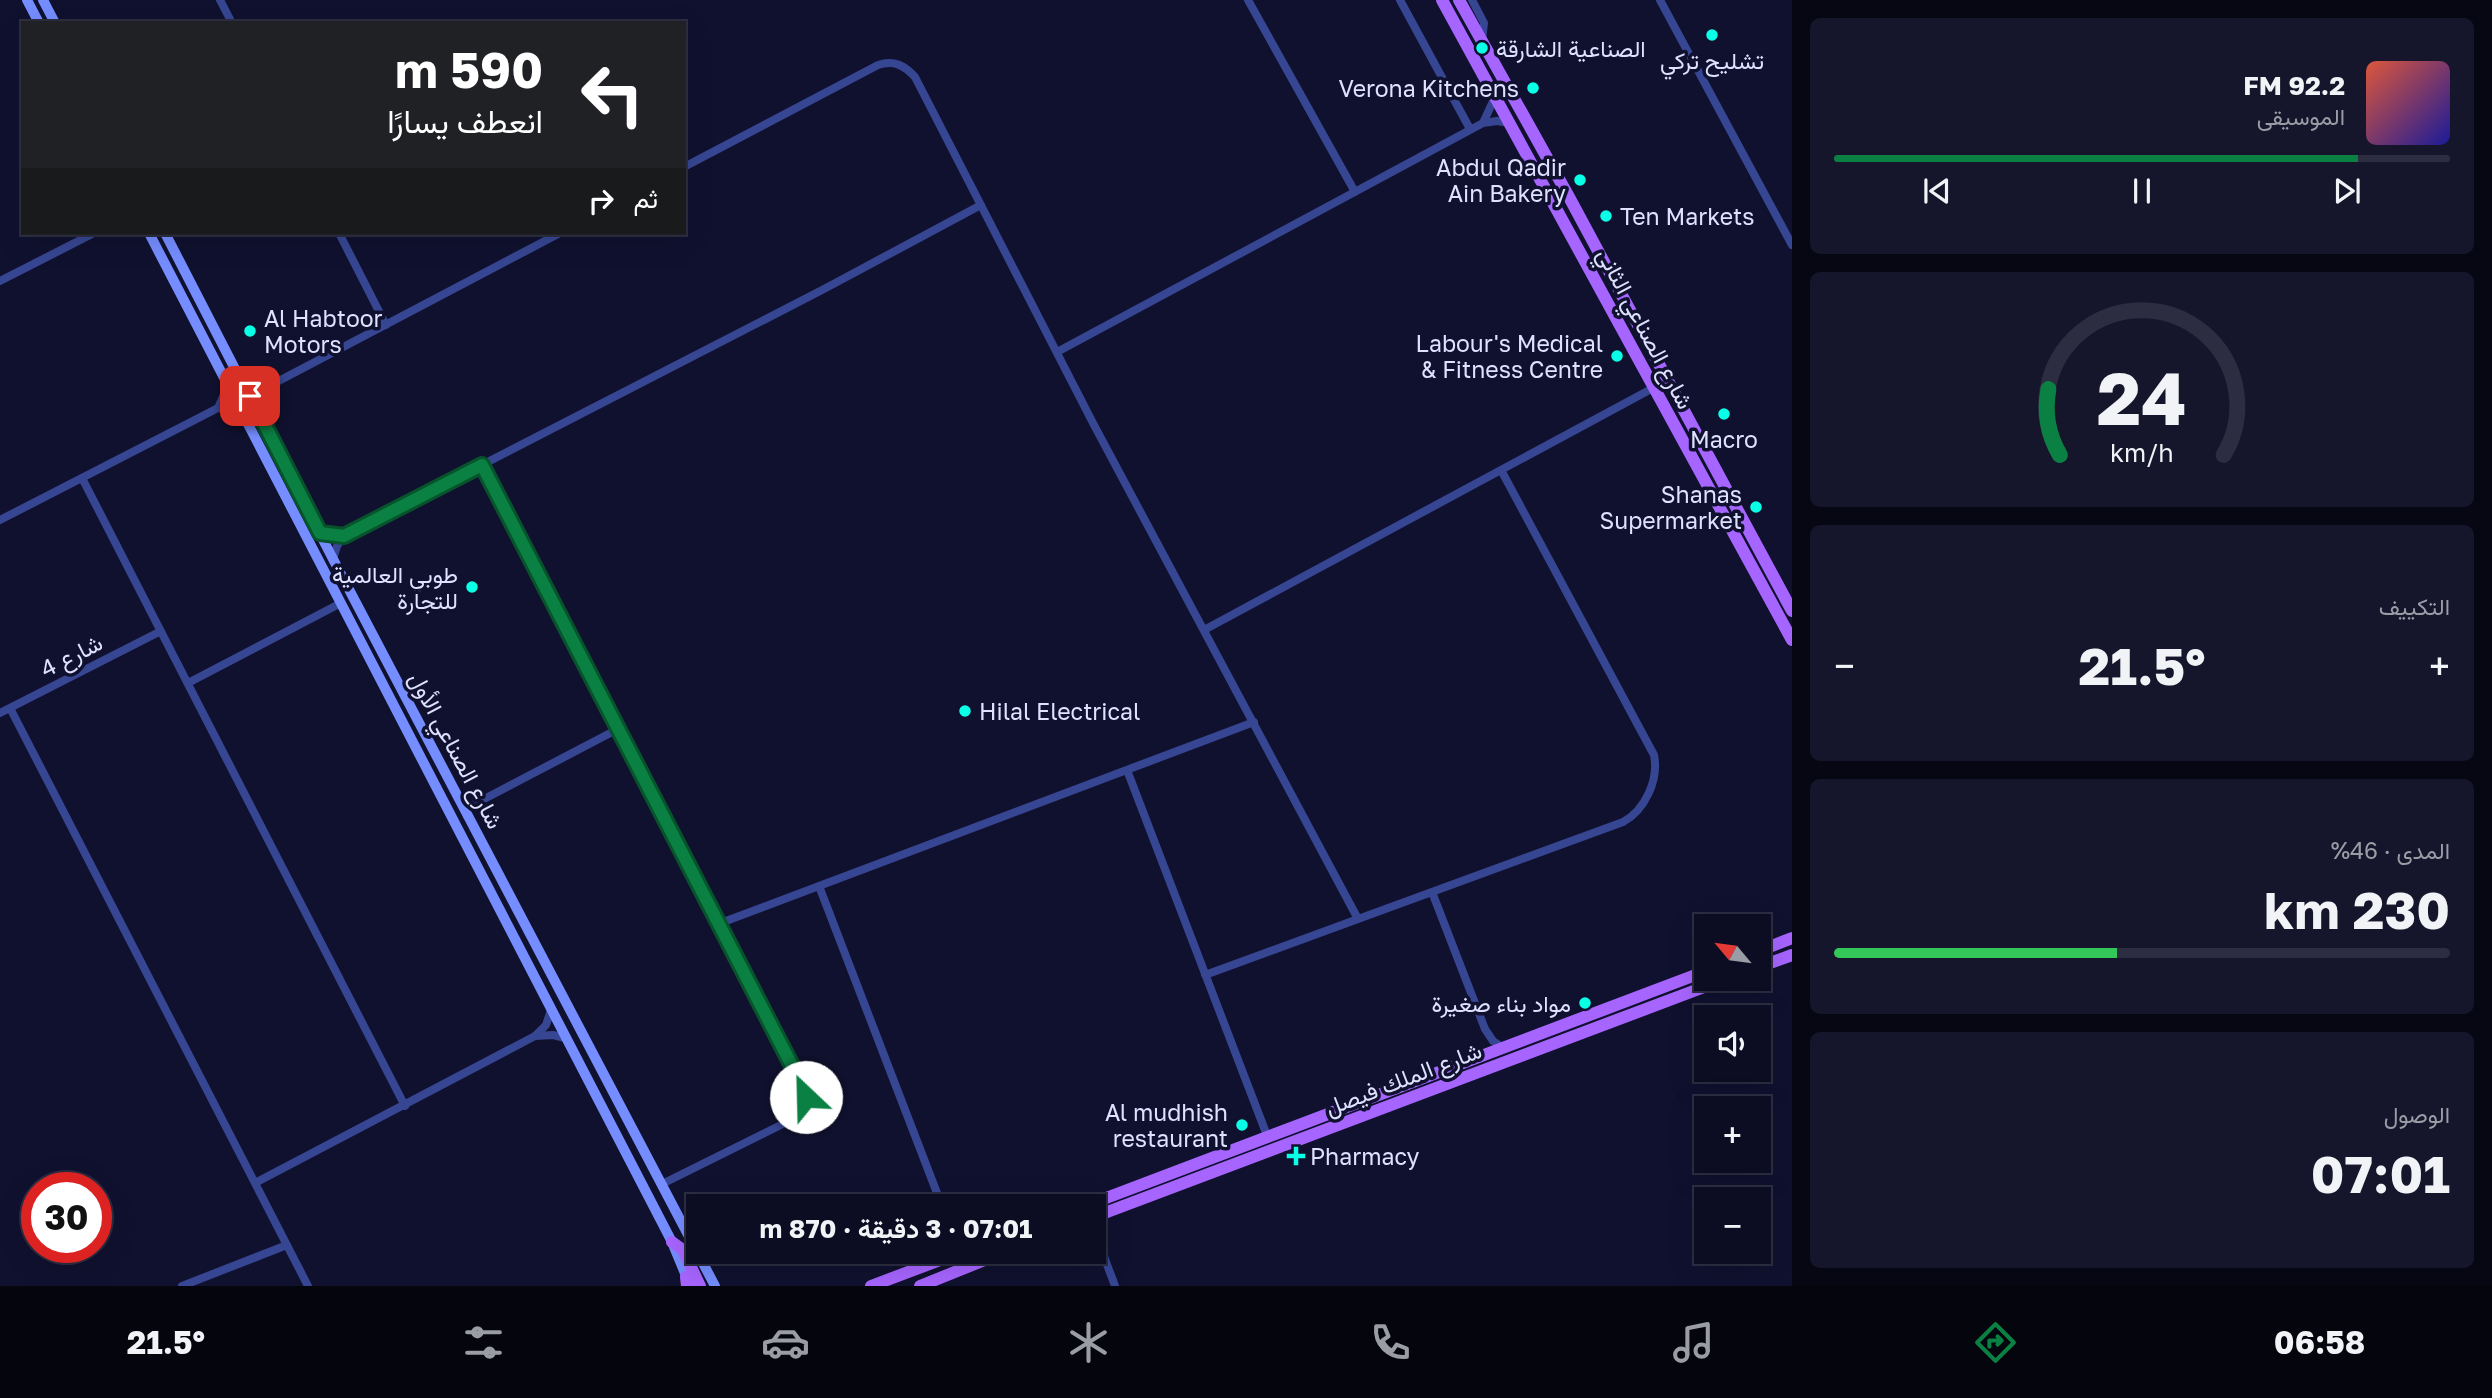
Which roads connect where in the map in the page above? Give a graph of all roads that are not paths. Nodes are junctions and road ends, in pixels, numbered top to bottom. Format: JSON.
{"nodes":[{"id":1,"x":27,"y":0,"type":"edge"},
{"id":2,"x":43,"y":0,"type":"edge"},
{"id":3,"x":220,"y":0,"type":"edge"},
{"id":4,"x":1248,"y":0,"type":"edge"},
{"id":5,"x":1400,"y":0,"type":"edge"},
{"id":6,"x":1442,"y":0,"type":"edge"},
{"id":7,"x":1460,"y":0,"type":"edge"},
{"id":8,"x":1472,"y":0,"type":"edge"},
{"id":9,"x":1660,"y":0,"type":"edge"},
{"id":10,"x":38,"y":21,"type":"edge"},
{"id":11,"x":54,"y":21,"type":"edge"},
{"id":12,"x":231,"y":21,"type":"edge"},
{"id":13,"x":1482,"y":40,"type":"junction"},
{"id":14,"x":1495,"y":94,"type":"junction"},
{"id":15,"x":1483,"y":122,"type":"junction"},
{"id":16,"x":1512,"y":124,"type":"junction"},
{"id":17,"x":1470,"y":129,"type":"junction"},
{"id":18,"x":686,"y":166,"type":"edge"},
{"id":19,"x":1354,"y":192,"type":"junction"},
{"id":20,"x":981,"y":205,"type":"junction"},
{"id":21,"x":90,"y":235,"type":"edge"},
{"id":22,"x":150,"y":235,"type":"edge"},
{"id":23,"x":166,"y":235,"type":"edge"},
{"id":24,"x":340,"y":235,"type":"edge"},
{"id":25,"x":556,"y":235,"type":"edge"},
{"id":26,"x":1792,"y":244,"type":"edge"},
{"id":27,"x":0,"y":281,"type":"edge"},
{"id":28,"x":386,"y":325,"type":"junction"},
{"id":29,"x":1057,"y":352,"type":"junction"},
{"id":30,"x":228,"y":385,"type":"junction"},
{"id":31,"x":1655,"y":387,"type":"junction"},
{"id":32,"x":250,"y":396,"type":"junction"},
{"id":33,"x":218,"y":408,"type":"junction"},
{"id":34,"x":242,"y":412,"type":"junction"},
{"id":35,"x":482,"y":465,"type":"junction"},
{"id":36,"x":1501,"y":470,"type":"junction"},
{"id":37,"x":82,"y":478,"type":"junction"},
{"id":38,"x":0,"y":520,"type":"edge"},
{"id":39,"x":320,"y":533,"type":"junction"},
{"id":40,"x":344,"y":536,"type":"junction"},
{"id":41,"x":333,"y":559,"type":"junction"},
{"id":42,"x":341,"y":603,"type":"junction"},
{"id":43,"x":1792,"y":611,"type":"edge"},
{"id":44,"x":1204,"y":630,"type":"junction"},
{"id":45,"x":160,"y":631,"type":"junction"},
{"id":46,"x":1792,"y":640,"type":"edge"},
{"id":47,"x":188,"y":683,"type":"junction"},
{"id":48,"x":10,"y":708,"type":"junction"},
{"id":49,"x":0,"y":713,"type":"edge"},
{"id":50,"x":1254,"y":722,"type":"junction"},
{"id":51,"x":618,"y":729,"type":"junction"},
{"id":52,"x":1127,"y":770,"type":"junction"},
{"id":53,"x":465,"y":809,"type":"junction"},
{"id":54,"x":819,"y":886,"type":"junction"},
{"id":55,"x":1432,"y":892,"type":"junction"},
{"id":56,"x":1358,"y":919,"type":"junction"},
{"id":57,"x":718,"y":924,"type":"junction"},
{"id":58,"x":1792,"y":938,"type":"edge"},
{"id":59,"x":1771,"y":946,"type":"edge"},
{"id":60,"x":1792,"y":955,"type":"edge"},
{"id":61,"x":1771,"y":963,"type":"edge"},
{"id":62,"x":1205,"y":975,"type":"junction"},
{"id":63,"x":1694,"y":976,"type":"edge"},
{"id":64,"x":1694,"y":991,"type":"edge"},
{"id":65,"x":551,"y":1010,"type":"junction"},
{"id":66,"x":1485,"y":1029,"type":"junction"},
{"id":67,"x":535,"y":1036,"type":"junction"},
{"id":68,"x":565,"y":1038,"type":"junction"},
{"id":69,"x":1504,"y":1048,"type":"junction"},
{"id":70,"x":1479,"y":1058,"type":"junction"},
{"id":71,"x":405,"y":1106,"type":"junction"},
{"id":72,"x":1268,"y":1138,"type":"junction"},
{"id":73,"x":255,"y":1183,"type":"junction"},
{"id":74,"x":662,"y":1184,"type":"junction"},
{"id":75,"x":937,"y":1194,"type":"edge"},
{"id":76,"x":1106,"y":1198,"type":"edge"},
{"id":77,"x":1108,"y":1211,"type":"joint"},
{"id":78,"x":1106,"y":1215,"type":"edge"},
{"id":79,"x":672,"y":1242,"type":"junction"},
{"id":80,"x":288,"y":1245,"type":"junction"},
{"id":81,"x":1106,"y":1262,"type":"edge"},
{"id":82,"x":924,"y":1264,"type":"edge"},
{"id":83,"x":975,"y":1264,"type":"edge"},
{"id":84,"x":688,"y":1283,"type":"edge"},
{"id":85,"x":182,"y":1286,"type":"edge"},
{"id":86,"x":309,"y":1286,"type":"edge"},
{"id":87,"x":700,"y":1286,"type":"edge"},
{"id":88,"x":715,"y":1286,"type":"edge"},
{"id":89,"x":871,"y":1286,"type":"edge"},
{"id":90,"x":920,"y":1286,"type":"edge"},
{"id":91,"x":1115,"y":1286,"type":"edge"}],
"edges":[{"from":1,"to":10,"type":"main road"},
{"from":2,"to":11,"type":"main road"},
{"from":3,"to":12,"type":"street"},
{"from":4,"to":19,"type":"street"},
{"from":5,"to":17,"type":"street"},
{"from":6,"to":14,"type":"main road","name":"شارع الصناعي الثاني"},
{"from":7,"to":13,"type":"main road","name":"شارع الصناعي الثاني"},
{"from":8,"to":13,"type":"street"},
{"from":9,"to":26,"type":"street"},
{"from":13,"to":43,"type":"main road","name":"شارع الصناعي الثاني"},
{"from":14,"to":15,"type":"street"},
{"from":14,"to":16,"type":"main road","name":"شارع الصناعي الثاني"},
{"from":15,"to":16,"type":"street"},
{"from":15,"to":17,"type":"street"},
{"from":16,"to":31,"type":"main road","name":"شارع الصناعي الثاني"},
{"from":17,"to":19,"type":"street"},
{"from":18,"to":20,"type":"street"},
{"from":19,"to":29,"type":"street"},
{"from":20,"to":29,"type":"street"},
{"from":20,"to":35,"type":"street"},
{"from":21,"to":27,"type":"street"},
{"from":22,"to":30,"type":"main road","name":"شارع الصناعي الأول"},
{"from":23,"to":32,"type":"main road","name":"شارع الصناعي الأول"},
{"from":24,"to":28,"type":"street"},
{"from":25,"to":28,"type":"street"},
{"from":28,"to":32,"type":"street"},
{"from":29,"to":44,"type":"street"},
{"from":30,"to":33,"type":"street"},
{"from":30,"to":34,"type":"main road","name":"شارع الصناعي الأول"},
{"from":31,"to":36,"type":"street"},
{"from":31,"to":46,"type":"main road","name":"شارع الصناعي الثاني"},
{"from":32,"to":39,"type":"main road","name":"شارع الصناعي الأول"},
{"from":33,"to":34,"type":"street"},
{"from":33,"to":37,"type":"street"},
{"from":34,"to":42,"type":"main road","name":"شارع الصناعي الأول"},
{"from":35,"to":40,"type":"street"},
{"from":35,"to":51,"type":"street"},
{"from":36,"to":44,"type":"street"},
{"from":36,"to":55,"type":"street"},
{"from":37,"to":38,"type":"street"},
{"from":37,"to":45,"type":"street"},
{"from":39,"to":40,"type":"street"},
{"from":39,"to":41,"type":"main road","name":"شارع الصناعي الأول"},
{"from":40,"to":41,"type":"street"},
{"from":41,"to":53,"type":"main road","name":"شارع الصناعي الأول"},
{"from":42,"to":47,"type":"street"},
{"from":42,"to":65,"type":"main road","name":"شارع الصناعي الأول"},
{"from":44,"to":50,"type":"street"},
{"from":45,"to":47,"type":"street"},
{"from":45,"to":48,"type":"street","name":"شارع 4"},
{"from":47,"to":71,"type":"street"},
{"from":48,"to":49,"type":"street","name":"شارع 4"},
{"from":48,"to":73,"type":"street"},
{"from":50,"to":52,"type":"street"},
{"from":50,"to":56,"type":"street"},
{"from":51,"to":53,"type":"street"},
{"from":51,"to":57,"type":"street"},
{"from":52,"to":54,"type":"street"},
{"from":52,"to":62,"type":"street"},
{"from":53,"to":74,"type":"main road","name":"شارع الصناعي الأول"},
{"from":54,"to":57,"type":"street"},
{"from":54,"to":75,"type":"street"},
{"from":55,"to":56,"type":"street"},
{"from":55,"to":66,"type":"street"},
{"from":56,"to":62,"type":"street"},
{"from":57,"to":74,"type":"street"},
{"from":58,"to":59,"type":"main road"},
{"from":60,"to":61,"type":"main road"},
{"from":62,"to":72,"type":"street"},
{"from":63,"to":69,"type":"main road","name":"شارع الملك فيصل"},
{"from":64,"to":77,"type":"main road","name":"شارع الملك فيصل"},
{"from":65,"to":67,"type":"street"},
{"from":65,"to":68,"type":"main road","name":"شارع الصناعي الأول"},
{"from":66,"to":69,"type":"street"},
{"from":66,"to":70,"type":"street"},
{"from":67,"to":68,"type":"street"},
{"from":67,"to":71,"type":"street"},
{"from":68,"to":79,"type":"main road","name":"شارع الصناعي الأول"},
{"from":69,"to":70,"type":"main road","name":"شارع الملك فيصل"},
{"from":70,"to":72,"type":"main road","name":"شارع الملك فيصل"},
{"from":71,"to":73,"type":"street"},
{"from":72,"to":76,"type":"main road","name":"شارع الملك فيصل"},
{"from":73,"to":80,"type":"street"},
{"from":74,"to":88,"type":"main road","name":"شارع الصناعي الأول"},
{"from":77,"to":78,"type":"street"},
{"from":79,"to":84,"type":"main road","name":"شارع الصناعي الأول"},
{"from":79,"to":87,"type":"main road"},
{"from":80,"to":85,"type":"street"},
{"from":80,"to":86,"type":"street"},
{"from":81,"to":91,"type":"street"},
{"from":82,"to":89,"type":"main road"},
{"from":83,"to":90,"type":"main road"}]}
